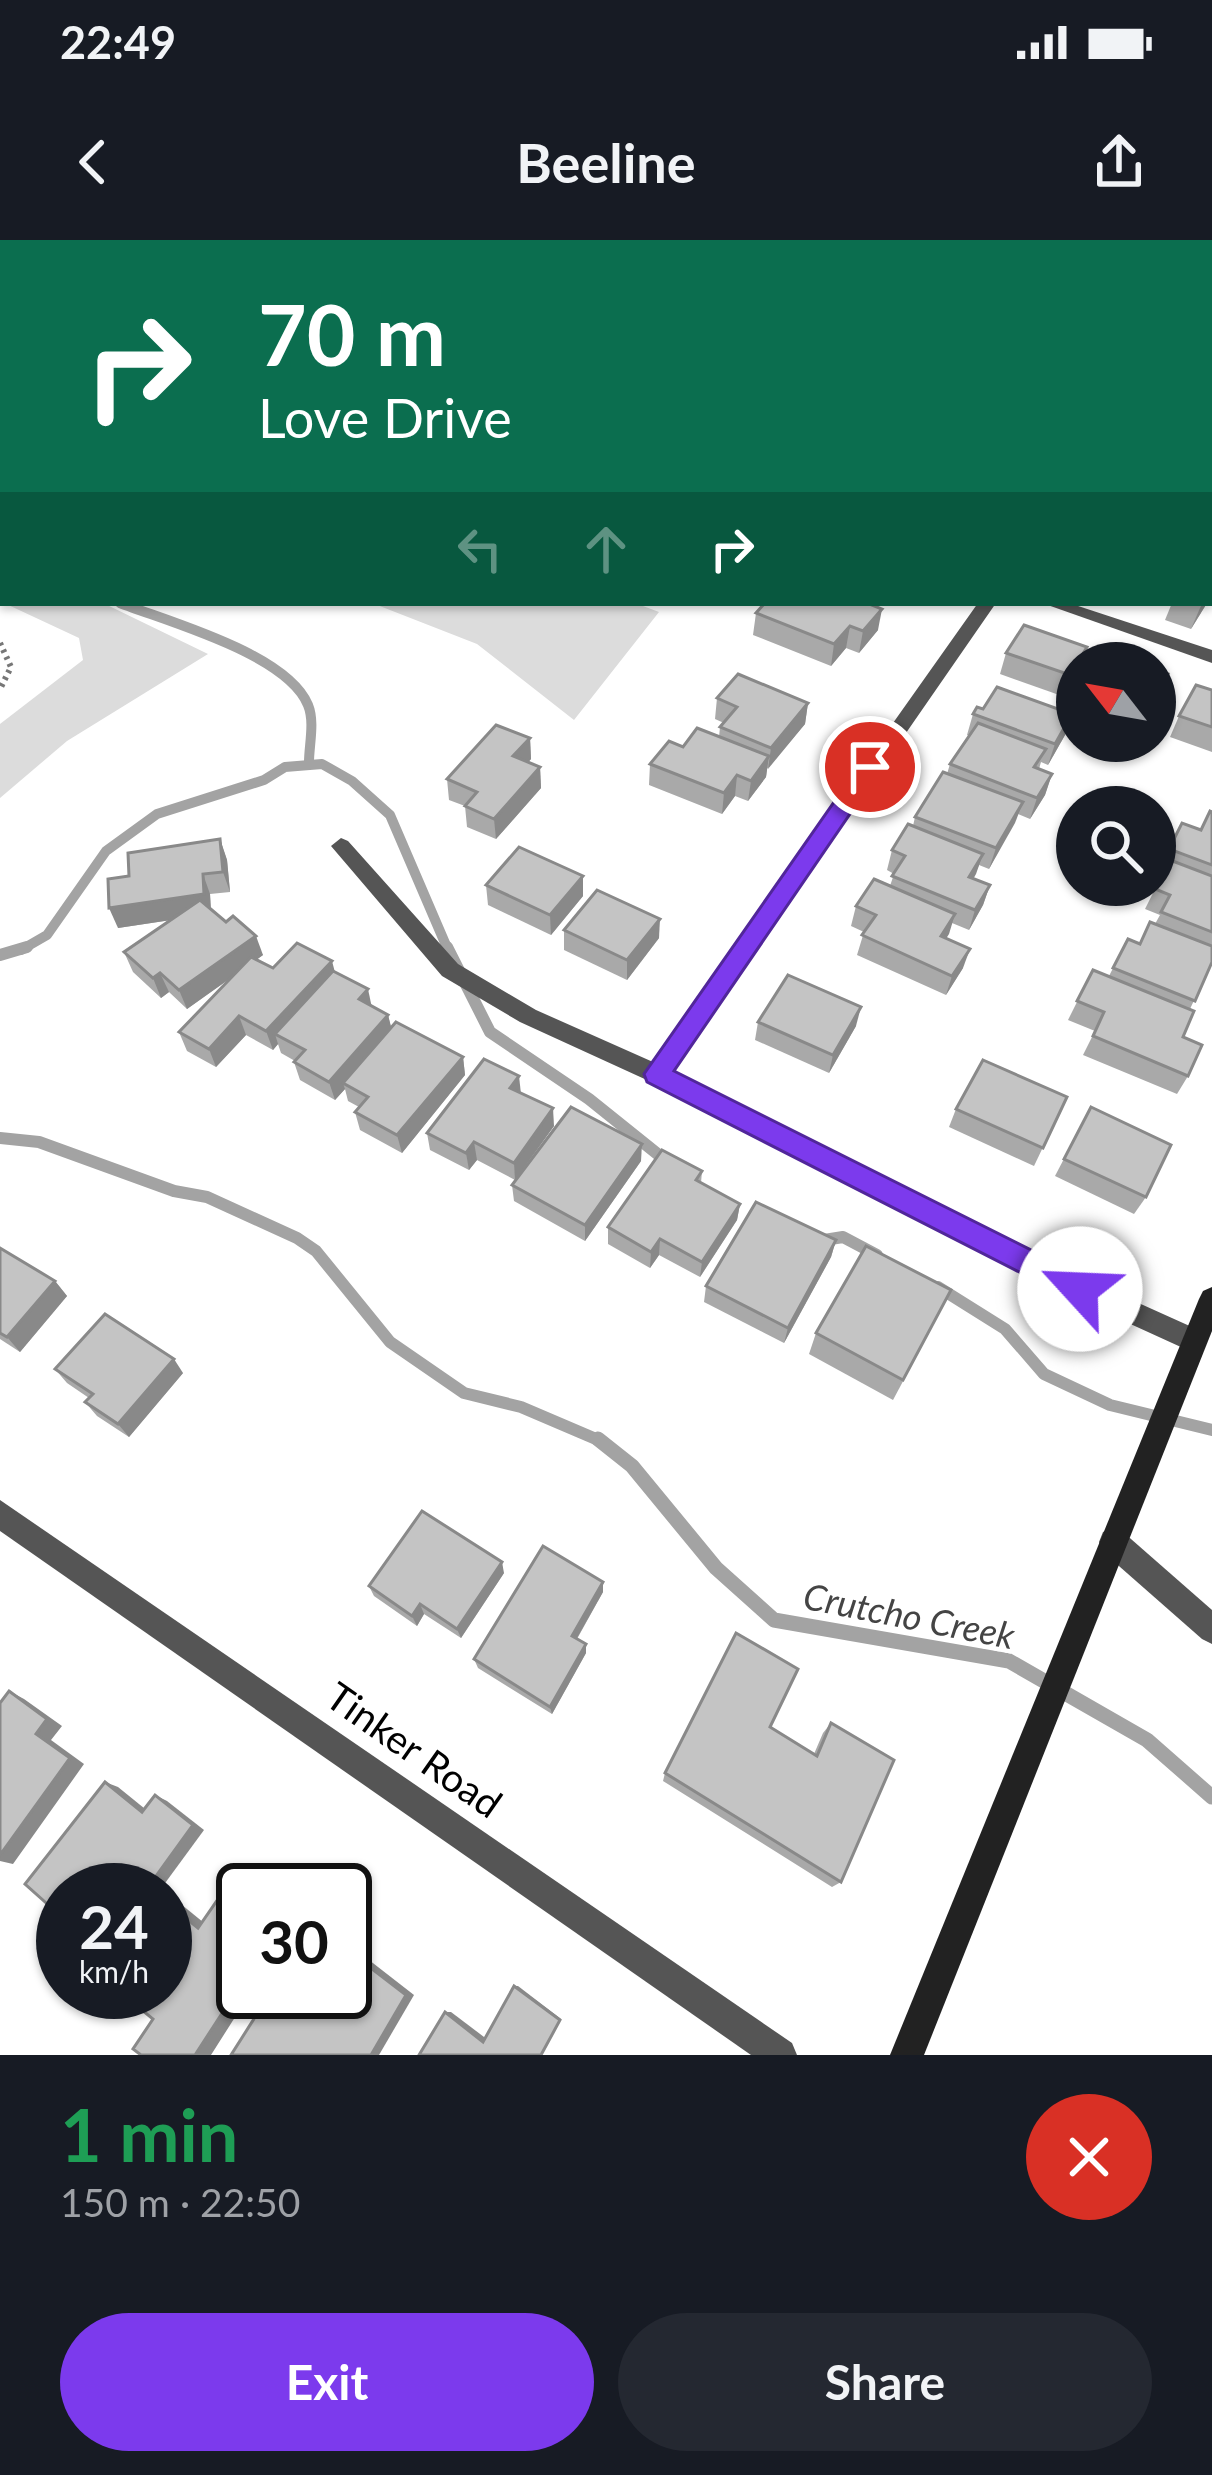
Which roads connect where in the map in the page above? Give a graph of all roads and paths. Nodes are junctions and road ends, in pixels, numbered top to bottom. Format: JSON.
{"nodes":[{"id":1,"x":985,"y":606,"type":"edge"},
{"id":2,"x":1060,"y":606,"type":"edge"},
{"id":3,"x":0,"y":644,"type":"edge"},
{"id":4,"x":1212,"y":657,"type":"edge"},
{"id":5,"x":0,"y":689,"type":"edge"},
{"id":6,"x":341,"y":846,"type":"dead end"},
{"id":7,"x":657,"y":1074,"type":"junction"},
{"id":8,"x":1212,"y":1299,"type":"edge"},
{"id":9,"x":1194,"y":1341,"type":"junction"},
{"id":10,"x":0,"y":1514,"type":"edge"},
{"id":11,"x":1112,"y":1542,"type":"junction"},
{"id":12,"x":1212,"y":1629,"type":"edge"},
{"id":13,"x":780,"y":2055,"type":"edge"},
{"id":14,"x":907,"y":2055,"type":"edge"}],
"edges":[{"from":1,"to":7,"type":"street"},
{"from":2,"to":4,"type":"street"},
{"from":3,"to":5,"type":"path"},
{"from":6,"to":7,"type":"street"},
{"from":7,"to":9,"type":"street"},
{"from":8,"to":9,"type":"street"},
{"from":9,"to":11,"type":"street"},
{"from":10,"to":13,"type":"street","name":"Tinker Road"},
{"from":11,"to":12,"type":"street"},
{"from":11,"to":14,"type":"street"}]}
